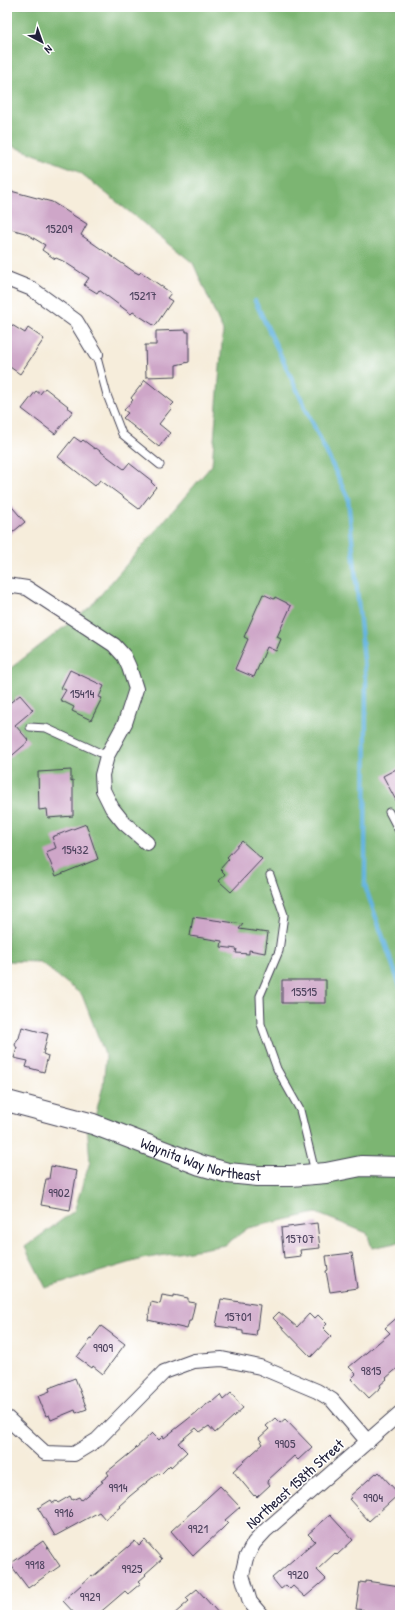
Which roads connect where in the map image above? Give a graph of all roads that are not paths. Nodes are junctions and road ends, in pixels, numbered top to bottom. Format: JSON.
{"nodes":[{"id":1,"x":7,"y":279,"type":"edge"},
{"id":2,"x":96,"y":354,"type":"joint"},
{"id":3,"x":160,"y":465,"type":"dead end"},
{"id":4,"x":7,"y":585,"type":"edge"},
{"id":5,"x":30,"y":726,"type":"dead end"},
{"id":6,"x":107,"y":756,"type":"junction"},
{"id":7,"x":389,"y":812,"type":"dead end"},
{"id":8,"x":400,"y":833,"type":"edge"},
{"id":9,"x":147,"y":844,"type":"dead end"},
{"id":10,"x":270,"y":875,"type":"dead end"},
{"id":11,"x":7,"y":1101,"type":"edge"},
{"id":12,"x":400,"y":1167,"type":"edge"},
{"id":13,"x":315,"y":1174,"type":"junction"},
{"id":14,"x":400,"y":1413,"type":"edge"},
{"id":15,"x":7,"y":1418,"type":"edge"},
{"id":16,"x":368,"y":1442,"type":"junction"},
{"id":17,"x":261,"y":1615,"type":"edge"}],
"edges":[{"from":1,"to":2,"type":"street"},
{"from":2,"to":3,"type":"lane"},
{"from":4,"to":6,"type":"street"},
{"from":5,"to":6,"type":"lane"},
{"from":6,"to":9,"type":"street"},
{"from":7,"to":8,"type":"lane"},
{"from":10,"to":13,"type":"lane"},
{"from":11,"to":13,"type":"main road","name":"Waynita Way Northeast"},
{"from":12,"to":13,"type":"main road","name":"Waynita Way Northeast"},
{"from":14,"to":16,"type":"street","name":"Northeast 158th Street"},
{"from":15,"to":16,"type":"street"},
{"from":16,"to":17,"type":"street","name":"Northeast 158th Street"}]}
